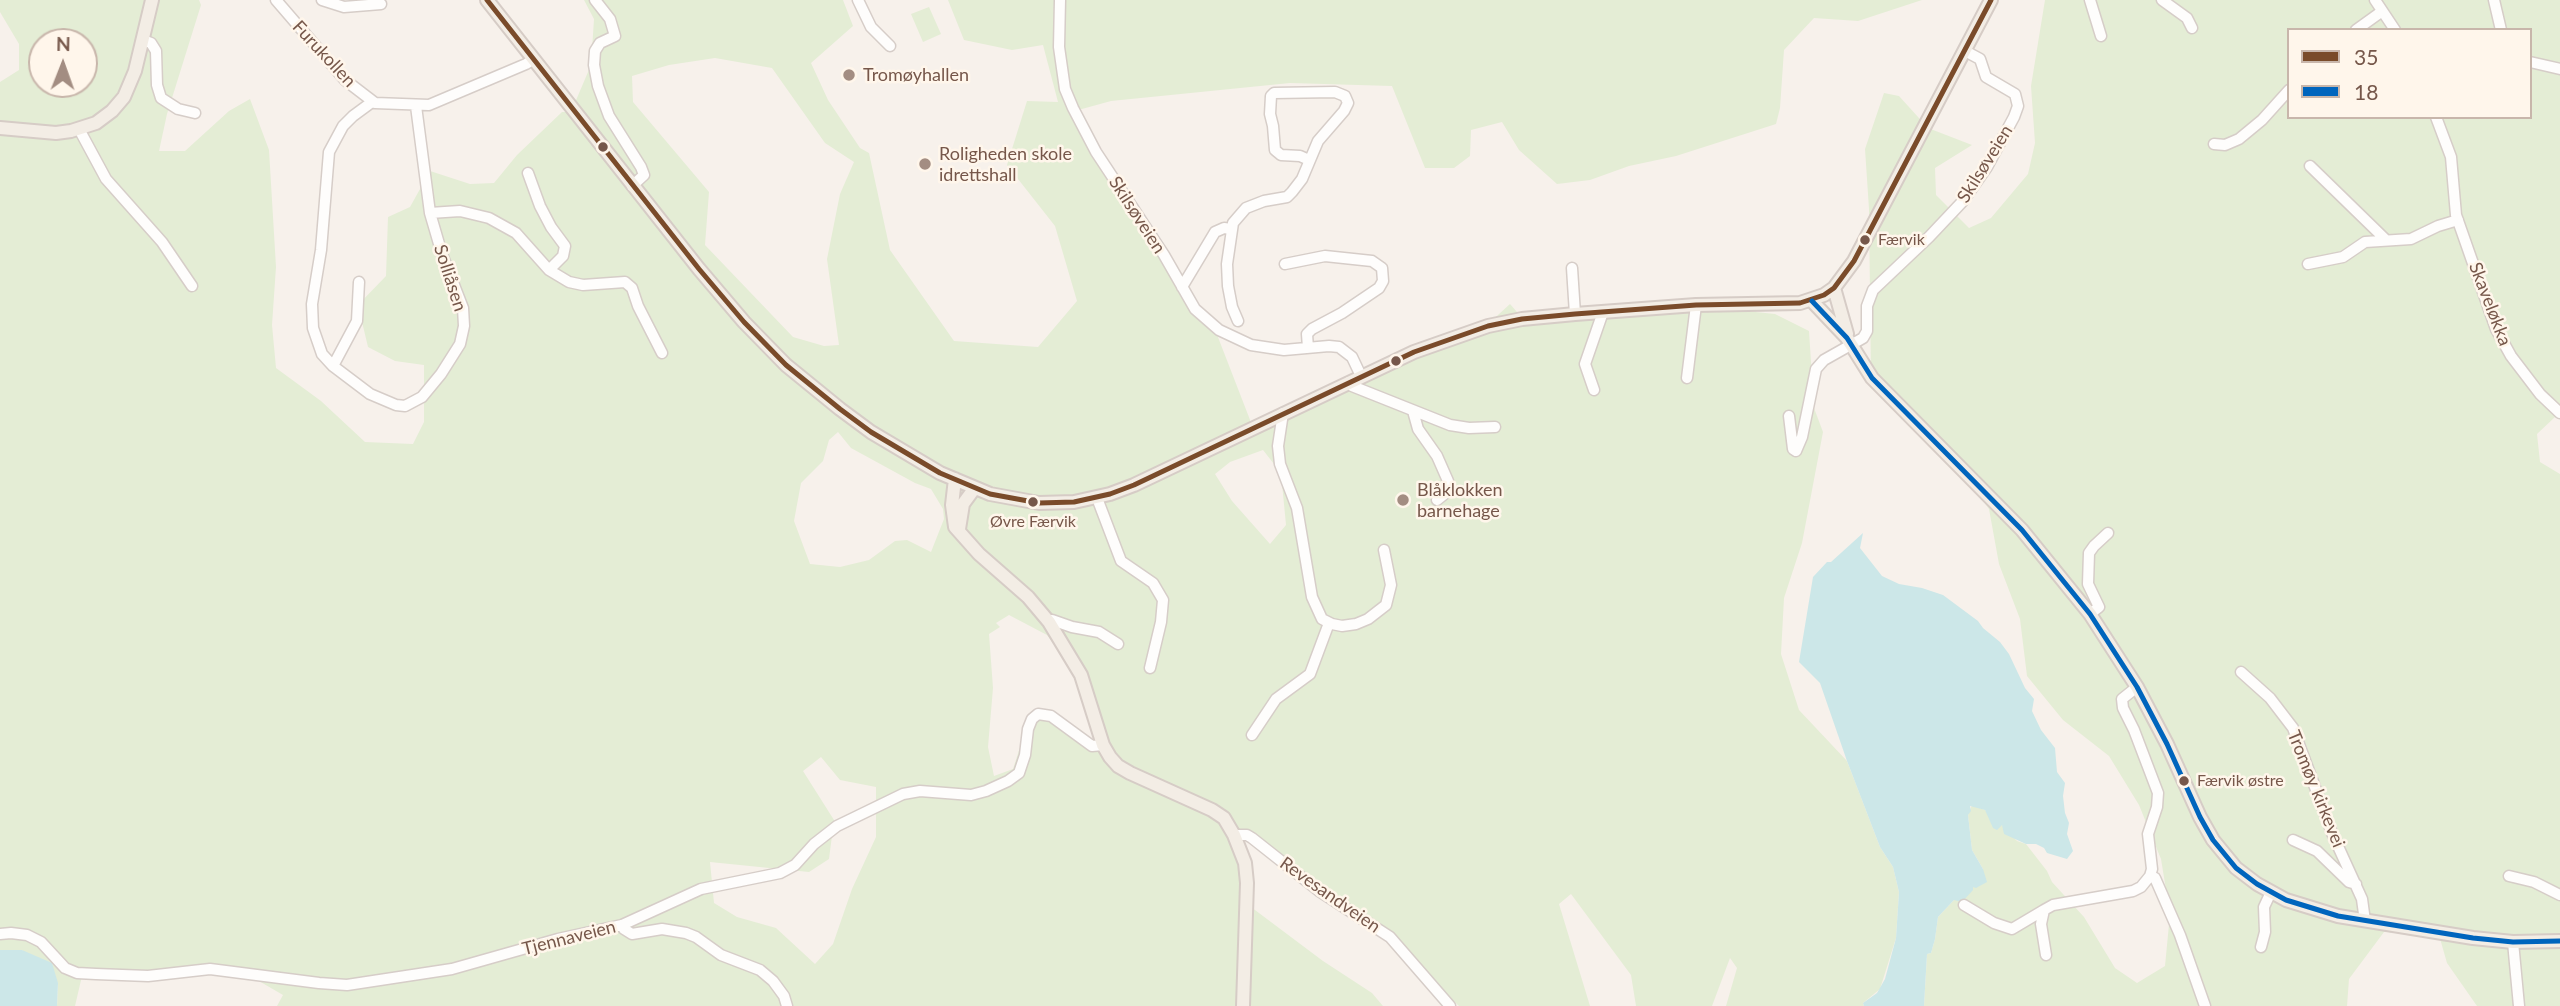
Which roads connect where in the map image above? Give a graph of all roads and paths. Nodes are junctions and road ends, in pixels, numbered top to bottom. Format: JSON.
{"nodes":[{"id":1,"x":152,"y":0,"type":"edge"},
{"id":2,"x":276,"y":0,"type":"edge"},
{"id":3,"x":322,"y":0,"type":"edge"},
{"id":4,"x":487,"y":0,"type":"edge"},
{"id":5,"x":595,"y":0,"type":"edge"},
{"id":6,"x":858,"y":0,"type":"edge"},
{"id":7,"x":1060,"y":0,"type":"edge"},
{"id":8,"x":1992,"y":0,"type":"edge"},
{"id":9,"x":2090,"y":0,"type":"edge"},
{"id":10,"x":2162,"y":0,"type":"edge"},
{"id":11,"x":2375,"y":0,"type":"edge"},
{"id":12,"x":2494,"y":0,"type":"edge"},
{"id":13,"x":381,"y":4,"type":"dead end"},
{"id":14,"x":2381,"y":12,"type":"junction"},
{"id":15,"x":2192,"y":28,"type":"dead end"},
{"id":16,"x":2360,"y":28,"type":"edge"},
{"id":17,"x":2393,"y":28,"type":"edge"},
{"id":18,"x":2501,"y":28,"type":"edge"},
{"id":19,"x":2101,"y":36,"type":"dead end"},
{"id":20,"x":143,"y":40,"type":"junction"},
{"id":21,"x":890,"y":46,"type":"dead end"},
{"id":22,"x":1965,"y":51,"type":"junction"},
{"id":23,"x":534,"y":59,"type":"junction"},
{"id":24,"x":2532,"y":62,"type":"edge"},
{"id":25,"x":2560,"y":69,"type":"edge"},
{"id":26,"x":2287,"y":92,"type":"edge"},
{"id":27,"x":372,"y":102,"type":"junction"},
{"id":28,"x":416,"y":106,"type":"junction"},
{"id":29,"x":195,"y":113,"type":"dead end"},
{"id":30,"x":2437,"y":119,"type":"edge"},
{"id":31,"x":0,"y":128,"type":"edge"},
{"id":32,"x":79,"y":130,"type":"junction"},
{"id":33,"x":2214,"y":144,"type":"dead end"},
{"id":34,"x":1309,"y":160,"type":"junction"},
{"id":35,"x":2310,"y":166,"type":"dead end"},
{"id":36,"x":528,"y":173,"type":"dead end"},
{"id":37,"x":632,"y":186,"type":"junction"},
{"id":38,"x":430,"y":213,"type":"junction"},
{"id":39,"x":2458,"y":220,"type":"junction"},
{"id":40,"x":1230,"y":229,"type":"junction"},
{"id":41,"x":2386,"y":240,"type":"junction"},
{"id":42,"x":1285,"y":264,"type":"dead end"},
{"id":43,"x":2308,"y":264,"type":"dead end"},
{"id":44,"x":1572,"y":268,"type":"dead end"},
{"id":45,"x":549,"y":270,"type":"junction"},
{"id":46,"x":359,"y":282,"type":"dead end"},
{"id":47,"x":192,"y":286,"type":"dead end"},
{"id":48,"x":1182,"y":287,"type":"junction"},
{"id":49,"x":1835,"y":293,"type":"junction"},
{"id":50,"x":1815,"y":304,"type":"junction"},
{"id":51,"x":1696,"y":305,"type":"junction"},
{"id":52,"x":1603,"y":312,"type":"junction"},
{"id":53,"x":1574,"y":314,"type":"junction"},
{"id":54,"x":1238,"y":321,"type":"dead end"},
{"id":55,"x":1849,"y":341,"type":"junction"},
{"id":56,"x":1308,"y":348,"type":"junction"},
{"id":57,"x":662,"y":353,"type":"dead end"},
{"id":58,"x":333,"y":366,"type":"junction"},
{"id":59,"x":1687,"y":378,"type":"dead end"},
{"id":60,"x":1355,"y":379,"type":"junction"},
{"id":61,"x":1594,"y":390,"type":"dead end"},
{"id":62,"x":1413,"y":411,"type":"junction"},
{"id":63,"x":1283,"y":413,"type":"junction"},
{"id":64,"x":2560,"y":413,"type":"edge"},
{"id":65,"x":1789,"y":416,"type":"dead end"},
{"id":66,"x":1494,"y":427,"type":"dead end"},
{"id":67,"x":955,"y":480,"type":"junction"},
{"id":68,"x":974,"y":489,"type":"junction"},
{"id":69,"x":1097,"y":498,"type":"junction"},
{"id":70,"x":1437,"y":500,"type":"dead end"},
{"id":71,"x":960,"y":533,"type":"junction"},
{"id":72,"x":2108,"y":533,"type":"dead end"},
{"id":73,"x":1384,"y":550,"type":"dead end"},
{"id":74,"x":2090,"y":614,"type":"junction"},
{"id":75,"x":1049,"y":622,"type":"junction"},
{"id":76,"x":1329,"y":623,"type":"junction"},
{"id":77,"x":1118,"y":643,"type":"dead end"},
{"id":78,"x":1150,"y":668,"type":"dead end"},
{"id":79,"x":2241,"y":672,"type":"dead end"},
{"id":80,"x":2137,"y":687,"type":"junction"},
{"id":81,"x":1252,"y":735,"type":"dead end"},
{"id":82,"x":1103,"y":744,"type":"junction"},
{"id":83,"x":1234,"y":835,"type":"junction"},
{"id":84,"x":2293,"y":840,"type":"dead end"},
{"id":85,"x":2150,"y":876,"type":"junction"},
{"id":86,"x":2510,"y":876,"type":"dead end"},
{"id":87,"x":2356,"y":884,"type":"junction"},
{"id":88,"x":2271,"y":892,"type":"junction"},
{"id":89,"x":2560,"y":895,"type":"edge"},
{"id":90,"x":1964,"y":905,"type":"dead end"},
{"id":91,"x":2044,"y":910,"type":"junction"},
{"id":92,"x":2365,"y":921,"type":"junction"},
{"id":93,"x":622,"y":925,"type":"junction"},
{"id":94,"x":0,"y":934,"type":"edge"},
{"id":95,"x":2560,"y":941,"type":"edge"},
{"id":96,"x":2513,"y":942,"type":"junction"},
{"id":97,"x":2262,"y":947,"type":"dead end"},
{"id":98,"x":2046,"y":955,"type":"dead end"},
{"id":99,"x":787,"y":1006,"type":"edge"},
{"id":100,"x":1243,"y":1006,"type":"edge"},
{"id":101,"x":1450,"y":1006,"type":"edge"},
{"id":102,"x":2205,"y":1006,"type":"edge"},
{"id":103,"x":2519,"y":1006,"type":"edge"}],
"edges":[{"from":1,"to":20,"type":"main road"},
{"from":2,"to":27,"type":"street","name":"Furukollen"},
{"from":3,"to":13,"type":"street","name":"Furukollen"},
{"from":4,"to":23,"type":"main road"},
{"from":5,"to":37,"type":"street"},
{"from":6,"to":21,"type":"street"},
{"from":7,"to":48,"type":"street","name":"Skilsøveien"},
{"from":8,"to":22,"type":"main road"},
{"from":9,"to":19,"type":"street"},
{"from":10,"to":15,"type":"street"},
{"from":11,"to":14,"type":"street"},
{"from":12,"to":18,"type":"street"},
{"from":14,"to":16,"type":"street"},
{"from":14,"to":17,"type":"street"},
{"from":20,"to":29,"type":"street"},
{"from":20,"to":32,"type":"main road"},
{"from":22,"to":49,"type":"main road"},
{"from":22,"to":55,"type":"street","name":"Skilsøveien"},
{"from":23,"to":28,"type":"street"},
{"from":23,"to":37,"type":"main road"},
{"from":24,"to":25,"type":"street"},
{"from":26,"to":33,"type":"street"},
{"from":27,"to":28,"type":"street"},
{"from":27,"to":58,"type":"street","name":"Solliåsen"},
{"from":28,"to":38,"type":"street","name":"Solliåsen"},
{"from":30,"to":39,"type":"street","name":"Skaveløkka"},
{"from":31,"to":32,"type":"main road"},
{"from":32,"to":47,"type":"street"},
{"from":34,"to":34,"type":"street"},
{"from":34,"to":40,"type":"street"},
{"from":35,"to":41,"type":"street"},
{"from":36,"to":45,"type":"street"},
{"from":37,"to":67,"type":"main road"},
{"from":38,"to":45,"type":"street"},
{"from":38,"to":58,"type":"street","name":"Solliåsen"},
{"from":39,"to":41,"type":"street"},
{"from":39,"to":64,"type":"street","name":"Skaveløkka"},
{"from":40,"to":48,"type":"street"},
{"from":40,"to":54,"type":"street"},
{"from":41,"to":43,"type":"street"},
{"from":42,"to":56,"type":"street"},
{"from":44,"to":53,"type":"street"},
{"from":45,"to":57,"type":"street"},
{"from":46,"to":58,"type":"street"},
{"from":48,"to":56,"type":"street","name":"Skilsøveien"},
{"from":49,"to":50,"type":"main road"},
{"from":49,"to":55,"type":"main road"},
{"from":50,"to":51,"type":"main road"},
{"from":50,"to":55,"type":"main road"},
{"from":51,"to":52,"type":"main road"},
{"from":51,"to":59,"type":"street"},
{"from":52,"to":53,"type":"main road"},
{"from":52,"to":61,"type":"street"},
{"from":53,"to":60,"type":"main road"},
{"from":55,"to":65,"type":"street"},
{"from":55,"to":74,"type":"main road"},
{"from":56,"to":60,"type":"street","name":"Skilsøveien"},
{"from":60,"to":62,"type":"street"},
{"from":60,"to":63,"type":"main road"},
{"from":62,"to":66,"type":"street"},
{"from":62,"to":70,"type":"street"},
{"from":63,"to":69,"type":"main road"},
{"from":63,"to":76,"type":"street"},
{"from":67,"to":68,"type":"main road"},
{"from":67,"to":71,"type":"main road"},
{"from":68,"to":69,"type":"main road"},
{"from":68,"to":71,"type":"main road"},
{"from":69,"to":78,"type":"street"},
{"from":71,"to":75,"type":"main road","name":"Revesandveien"},
{"from":72,"to":74,"type":"street"},
{"from":73,"to":76,"type":"street"},
{"from":74,"to":80,"type":"main road"},
{"from":75,"to":77,"type":"street"},
{"from":75,"to":82,"type":"main road","name":"Revesandveien"},
{"from":76,"to":81,"type":"street"},
{"from":79,"to":87,"type":"street","name":"Tromøy kirkevei"},
{"from":80,"to":85,"type":"street"},
{"from":80,"to":88,"type":"main road"},
{"from":82,"to":83,"type":"main road","name":"Revesandveien"},
{"from":82,"to":93,"type":"street","name":"Tjennaveien"},
{"from":83,"to":100,"type":"main road","name":"Revesandveien"},
{"from":83,"to":101,"type":"street","name":"Revesandveien"},
{"from":84,"to":87,"type":"street"},
{"from":85,"to":91,"type":"street"},
{"from":85,"to":102,"type":"street"},
{"from":86,"to":89,"type":"street"},
{"from":87,"to":92,"type":"street","name":"Tromøy kirkevei"},
{"from":88,"to":92,"type":"main road"},
{"from":88,"to":97,"type":"street"},
{"from":90,"to":91,"type":"street"},
{"from":91,"to":98,"type":"street"},
{"from":92,"to":96,"type":"main road"},
{"from":93,"to":94,"type":"street","name":"Tjennaveien"},
{"from":93,"to":99,"type":"street"},
{"from":95,"to":96,"type":"main road"},
{"from":96,"to":103,"type":"street"}]}
